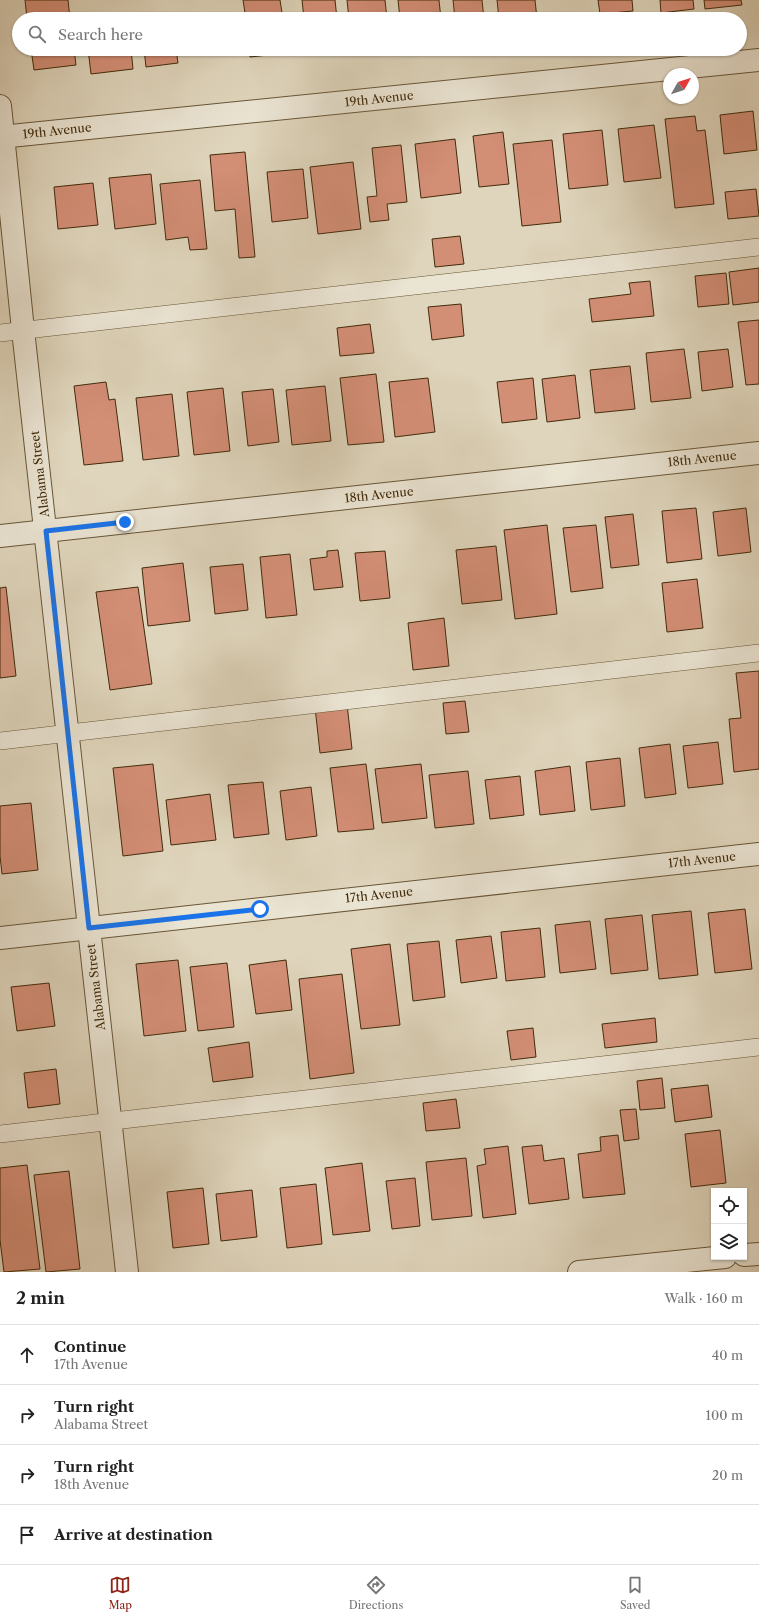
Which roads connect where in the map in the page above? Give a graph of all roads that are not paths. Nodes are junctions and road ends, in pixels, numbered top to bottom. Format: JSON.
{"nodes":[{"id":1,"x":759,"y":60,"type":"edge"},
{"id":2,"x":0,"y":106,"type":"edge"},
{"id":3,"x":2,"y":137,"type":"edge"},
{"id":4,"x":759,"y":247,"type":"edge"},
{"id":5,"x":23,"y":330,"type":"junction"},
{"id":6,"x":0,"y":333,"type":"edge"},
{"id":7,"x":759,"y":453,"type":"edge"},
{"id":8,"x":46,"y":531,"type":"junction"},
{"id":9,"x":0,"y":536,"type":"edge"},
{"id":10,"x":759,"y":653,"type":"edge"},
{"id":11,"x":68,"y":733,"type":"junction"},
{"id":12,"x":0,"y":741,"type":"edge"},
{"id":13,"x":759,"y":854,"type":"edge"},
{"id":14,"x":89,"y":928,"type":"junction"},
{"id":15,"x":0,"y":938,"type":"edge"},
{"id":16,"x":759,"y":1047,"type":"edge"},
{"id":17,"x":111,"y":1121,"type":"junction"},
{"id":18,"x":0,"y":1134,"type":"edge"},
{"id":19,"x":759,"y":1254,"type":"edge"},
{"id":20,"x":747,"y":1255,"type":"edge"},
{"id":21,"x":711,"y":1258,"type":"edge"},
{"id":22,"x":127,"y":1272,"type":"edge"},
{"id":23,"x":579,"y":1272,"type":"edge"}],
"edges":[{"from":1,"to":3,"type":"street","name":"19th Avenue"},
{"from":2,"to":3,"type":"street","name":"Alabama Street"},
{"from":3,"to":5,"type":"street","name":"Alabama Street"},
{"from":4,"to":5,"type":"lane"},
{"from":5,"to":6,"type":"lane"},
{"from":5,"to":8,"type":"street","name":"Alabama Street"},
{"from":7,"to":8,"type":"street","name":"18th Avenue"},
{"from":8,"to":9,"type":"street","name":"18th Avenue"},
{"from":8,"to":11,"type":"street","name":"Alabama Street"},
{"from":10,"to":11,"type":"lane"},
{"from":11,"to":12,"type":"lane"},
{"from":11,"to":14,"type":"street","name":"Alabama Street"},
{"from":13,"to":14,"type":"street","name":"17th Avenue"},
{"from":14,"to":15,"type":"street","name":"17th Avenue"},
{"from":14,"to":17,"type":"street","name":"Alabama Street"},
{"from":16,"to":17,"type":"lane"},
{"from":17,"to":18,"type":"lane"},
{"from":17,"to":22,"type":"street","name":"Alabama Street"},
{"from":19,"to":20,"type":"street"},
{"from":21,"to":23,"type":"street"}]}
